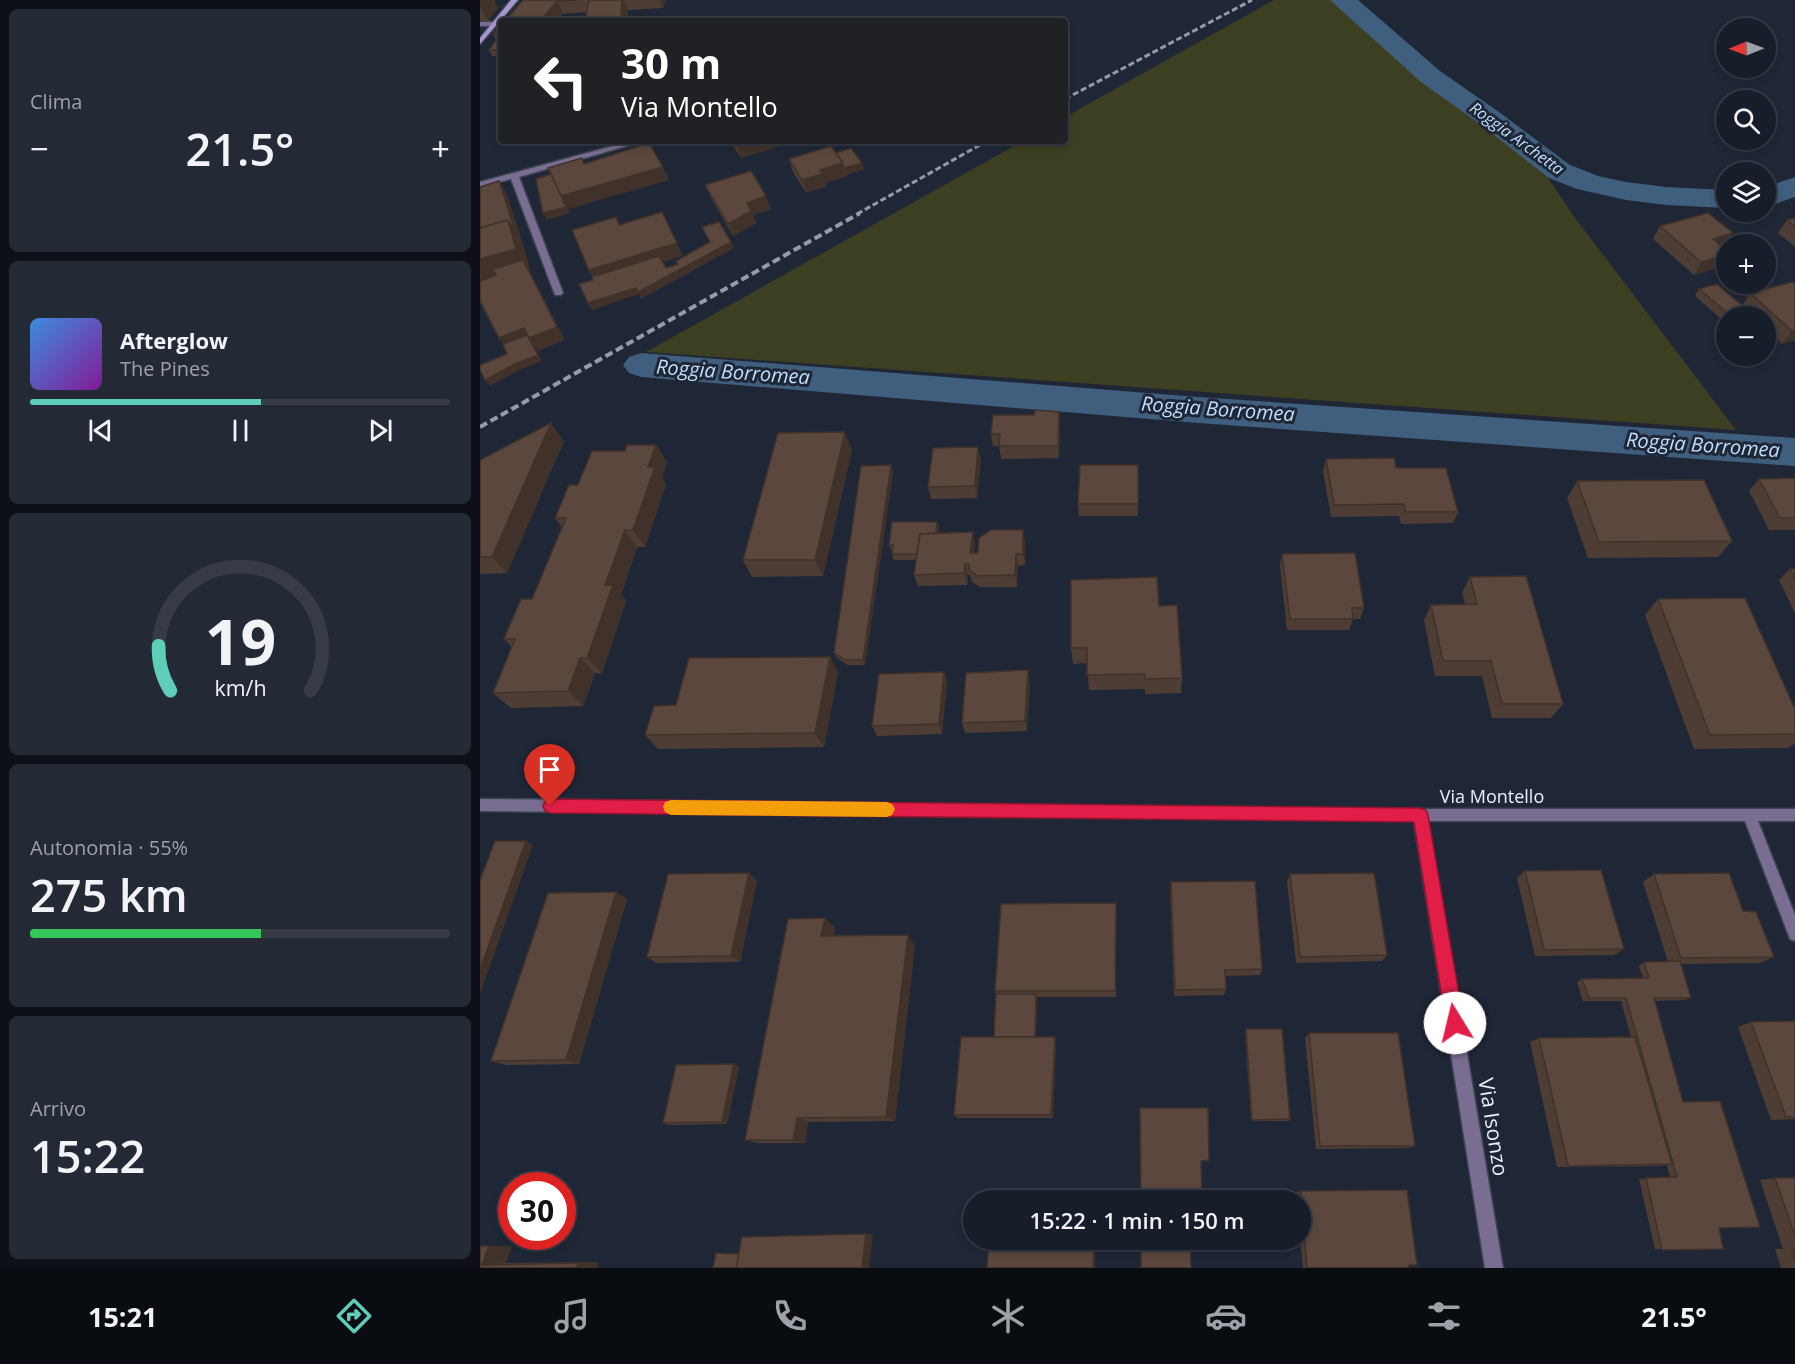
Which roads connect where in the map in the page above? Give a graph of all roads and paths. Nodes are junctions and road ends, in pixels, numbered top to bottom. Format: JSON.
{"nodes":[{"id":1,"x":515,"y":0,"type":"edge"},
{"id":2,"x":501,"y":18,"type":"edge"},
{"id":3,"x":498,"y":21,"type":"edge"},
{"id":4,"x":480,"y":24,"type":"edge"},
{"id":5,"x":496,"y":24,"type":"junction"},
{"id":6,"x":480,"y":42,"type":"edge"},
{"id":7,"x":629,"y":144,"type":"edge"},
{"id":8,"x":514,"y":176,"type":"junction"},
{"id":9,"x":480,"y":185,"type":"edge"},
{"id":10,"x":558,"y":293,"type":"dead end"},
{"id":11,"x":480,"y":806,"type":"edge"},
{"id":12,"x":1420,"y":815,"type":"junction"},
{"id":13,"x":1749,"y":815,"type":"junction"},
{"id":14,"x":1795,"y":815,"type":"edge"},
{"id":15,"x":1795,"y":934,"type":"edge"},
{"id":16,"x":1494,"y":1268,"type":"edge"}],
"edges":[{"from":1,"to":2,"type":"street"},
{"from":3,"to":5,"type":"street"},
{"from":4,"to":5,"type":"street"},
{"from":5,"to":6,"type":"street"},
{"from":7,"to":8,"type":"street"},
{"from":8,"to":9,"type":"street"},
{"from":8,"to":10,"type":"street"},
{"from":11,"to":12,"type":"street","name":"Via Montello"},
{"from":12,"to":13,"type":"street","name":"Via Montello"},
{"from":12,"to":16,"type":"street","name":"Via Isonzo"},
{"from":13,"to":14,"type":"street","name":"Via Montello"},
{"from":13,"to":15,"type":"street"}]}
